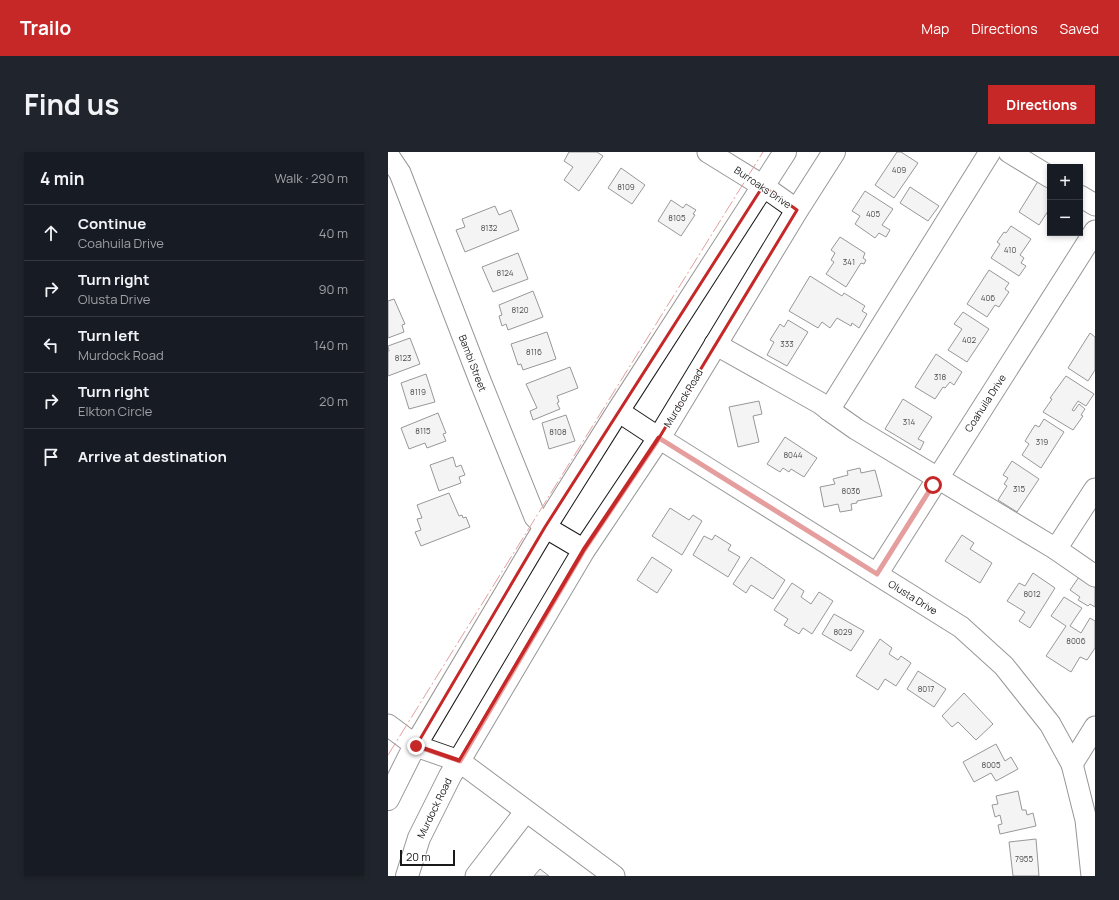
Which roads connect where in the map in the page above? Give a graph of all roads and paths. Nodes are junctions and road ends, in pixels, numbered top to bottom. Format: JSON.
{"nodes":[{"id":1,"x":708,"y":152,"type":"edge"},
{"id":2,"x":785,"y":152,"type":"edge"},
{"id":3,"x":834,"y":152,"type":"edge"},
{"id":4,"x":990,"y":152,"type":"edge"},
{"id":5,"x":1009,"y":152,"type":"edge"},
{"id":6,"x":388,"y":155,"type":"edge"},
{"id":7,"x":1047,"y":175,"type":"edge"},
{"id":8,"x":763,"y":186,"type":"junction"},
{"id":9,"x":1083,"y":198,"type":"edge"},
{"id":10,"x":1095,"y":205,"type":"edge"},
{"id":11,"x":797,"y":210,"type":"junction"},
{"id":12,"x":1095,"y":231,"type":"edge"},
{"id":13,"x":715,"y":344,"type":"junction"},
{"id":14,"x":829,"y":410,"type":"junction"},
{"id":15,"x":618,"y":411,"type":"junction"},
{"id":16,"x":659,"y":438,"type":"junction"},
{"id":17,"x":937,"y":478,"type":"junction"},
{"id":18,"x":1095,"y":489,"type":"edge"},
{"id":19,"x":545,"y":528,"type":"junction"},
{"id":20,"x":1056,"y":549,"type":"junction"},
{"id":21,"x":584,"y":550,"type":"junction"},
{"id":22,"x":877,"y":574,"type":"junction"},
{"id":23,"x":1095,"y":576,"type":"edge"},
{"id":24,"x":388,"y":724,"type":"edge"},
{"id":25,"x":1095,"y":727,"type":"edge"},
{"id":26,"x":416,"y":746,"type":"junction"},
{"id":27,"x":460,"y":761,"type":"junction"},
{"id":28,"x":1072,"y":764,"type":"junction"},
{"id":29,"x":388,"y":799,"type":"edge"},
{"id":30,"x":526,"y":811,"type":"junction"},
{"id":31,"x":407,"y":876,"type":"edge"},
{"id":32,"x":476,"y":876,"type":"edge"},
{"id":33,"x":614,"y":876,"type":"edge"},
{"id":34,"x":1092,"y":876,"type":"edge"}],
"edges":[{"from":1,"to":8,"type":"street","name":"Burroaks Drive"},
{"from":2,"to":8,"type":"main road"},
{"from":3,"to":11,"type":"main road","name":"Murdock Road"},
{"from":4,"to":14,"type":"street"},
{"from":5,"to":7,"type":"street"},
{"from":6,"to":19,"type":"street","name":"Bambi Street"},
{"from":8,"to":11,"type":"street","name":"Burroaks Drive"},
{"from":8,"to":15,"type":"main road"},
{"from":9,"to":10,"type":"street"},
{"from":11,"to":13,"type":"main road","name":"Murdock Road"},
{"from":12,"to":17,"type":"street","name":"Coahuila Drive"},
{"from":13,"to":14,"type":"street"},
{"from":13,"to":16,"type":"main road","name":"Murdock Road"},
{"from":14,"to":17,"type":"street"},
{"from":15,"to":16,"type":"street","name":"Olusta Drive"},
{"from":15,"to":19,"type":"main road"},
{"from":16,"to":21,"type":"main road","name":"Murdock Road"},
{"from":16,"to":22,"type":"street","name":"Olusta Drive"},
{"from":17,"to":20,"type":"street"},
{"from":17,"to":22,"type":"street","name":"Coahuila Drive"},
{"from":18,"to":20,"type":"street"},
{"from":19,"to":21,"type":"street","name":"Bambi Street"},
{"from":19,"to":26,"type":"main road"},
{"from":20,"to":23,"type":"street"},
{"from":21,"to":27,"type":"main road","name":"Murdock Road"},
{"from":22,"to":28,"type":"street","name":"Olusta Drive"},
{"from":24,"to":26,"type":"street"},
{"from":25,"to":28,"type":"street"},
{"from":26,"to":27,"type":"street"},
{"from":26,"to":29,"type":"main road"},
{"from":27,"to":30,"type":"street"},
{"from":27,"to":31,"type":"main road","name":"Murdock Road"},
{"from":28,"to":34,"type":"street","name":"Olusta Drive"},
{"from":30,"to":32,"type":"street"},
{"from":30,"to":33,"type":"street"}]}
